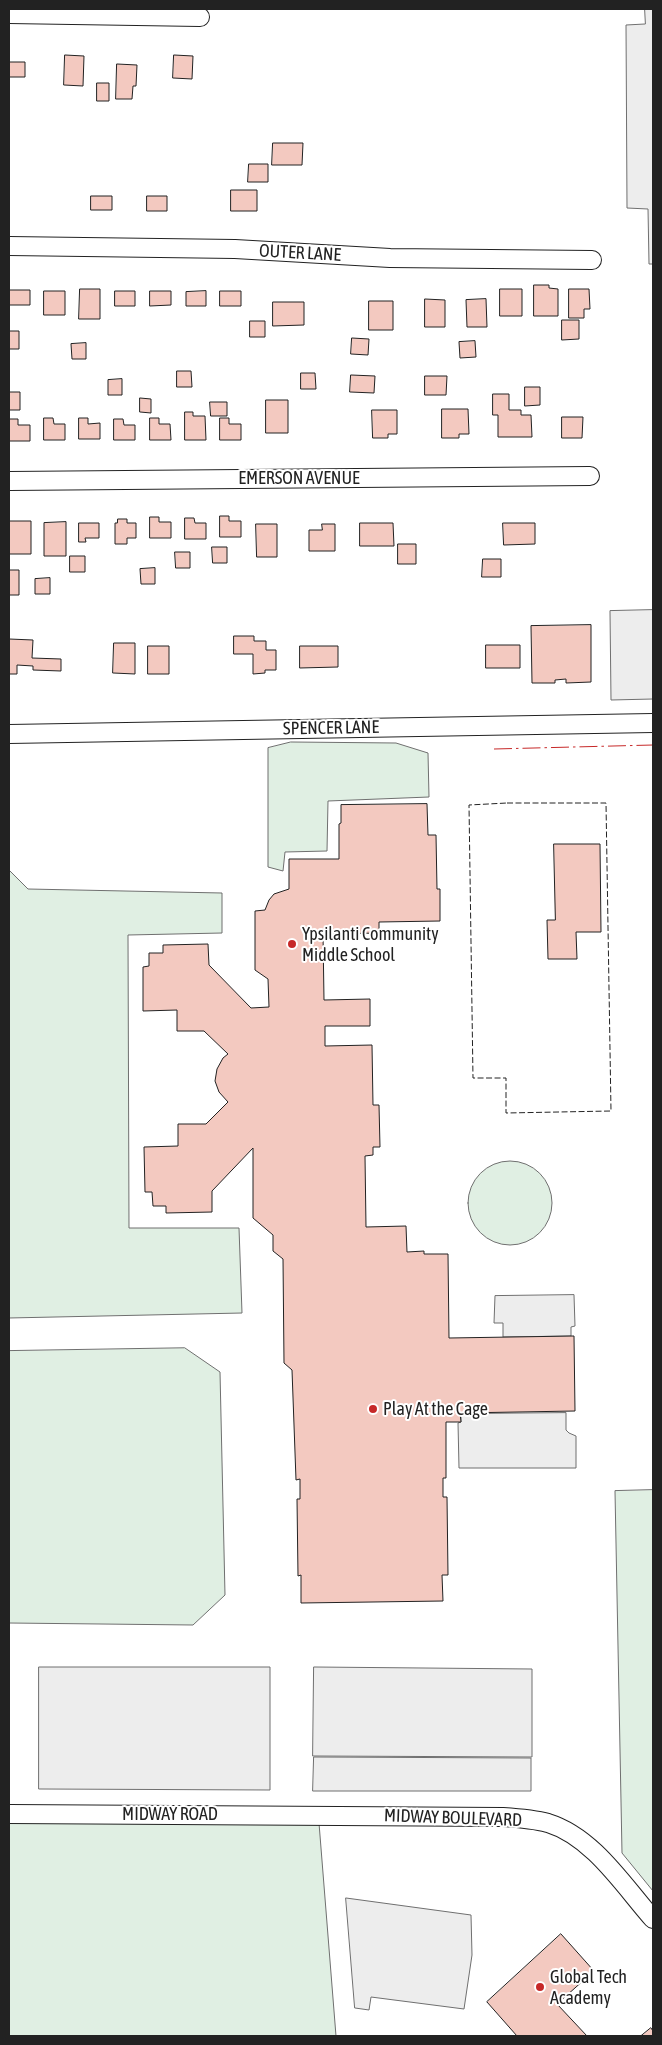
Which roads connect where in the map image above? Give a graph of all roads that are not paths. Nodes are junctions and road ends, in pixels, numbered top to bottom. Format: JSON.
{"nodes":[{"id":1,"x":9,"y":14,"type":"edge"},
{"id":2,"x":200,"y":17,"type":"dead end"},
{"id":3,"x":9,"y":246,"type":"edge"},
{"id":4,"x":592,"y":260,"type":"dead end"},
{"id":5,"x":590,"y":476,"type":"dead end"},
{"id":6,"x":9,"y":481,"type":"edge"},
{"id":7,"x":653,"y":722,"type":"edge"},
{"id":8,"x":9,"y":734,"type":"edge"},
{"id":9,"x":9,"y":1814,"type":"edge"},
{"id":10,"x":332,"y":1815,"type":"joint"},
{"id":11,"x":653,"y":1919,"type":"edge"}],
"edges":[{"from":1,"to":2,"type":"street"},
{"from":3,"to":4,"type":"street","name":"OUTER LANE"},
{"from":5,"to":6,"type":"street","name":"EMERSON AVENUE"},
{"from":7,"to":8,"type":"street","name":"SPENCER LANE"},
{"from":9,"to":10,"type":"street","name":"MIDWAY ROAD"},
{"from":10,"to":11,"type":"street","name":"MIDWAY BOULEVARD"}]}
